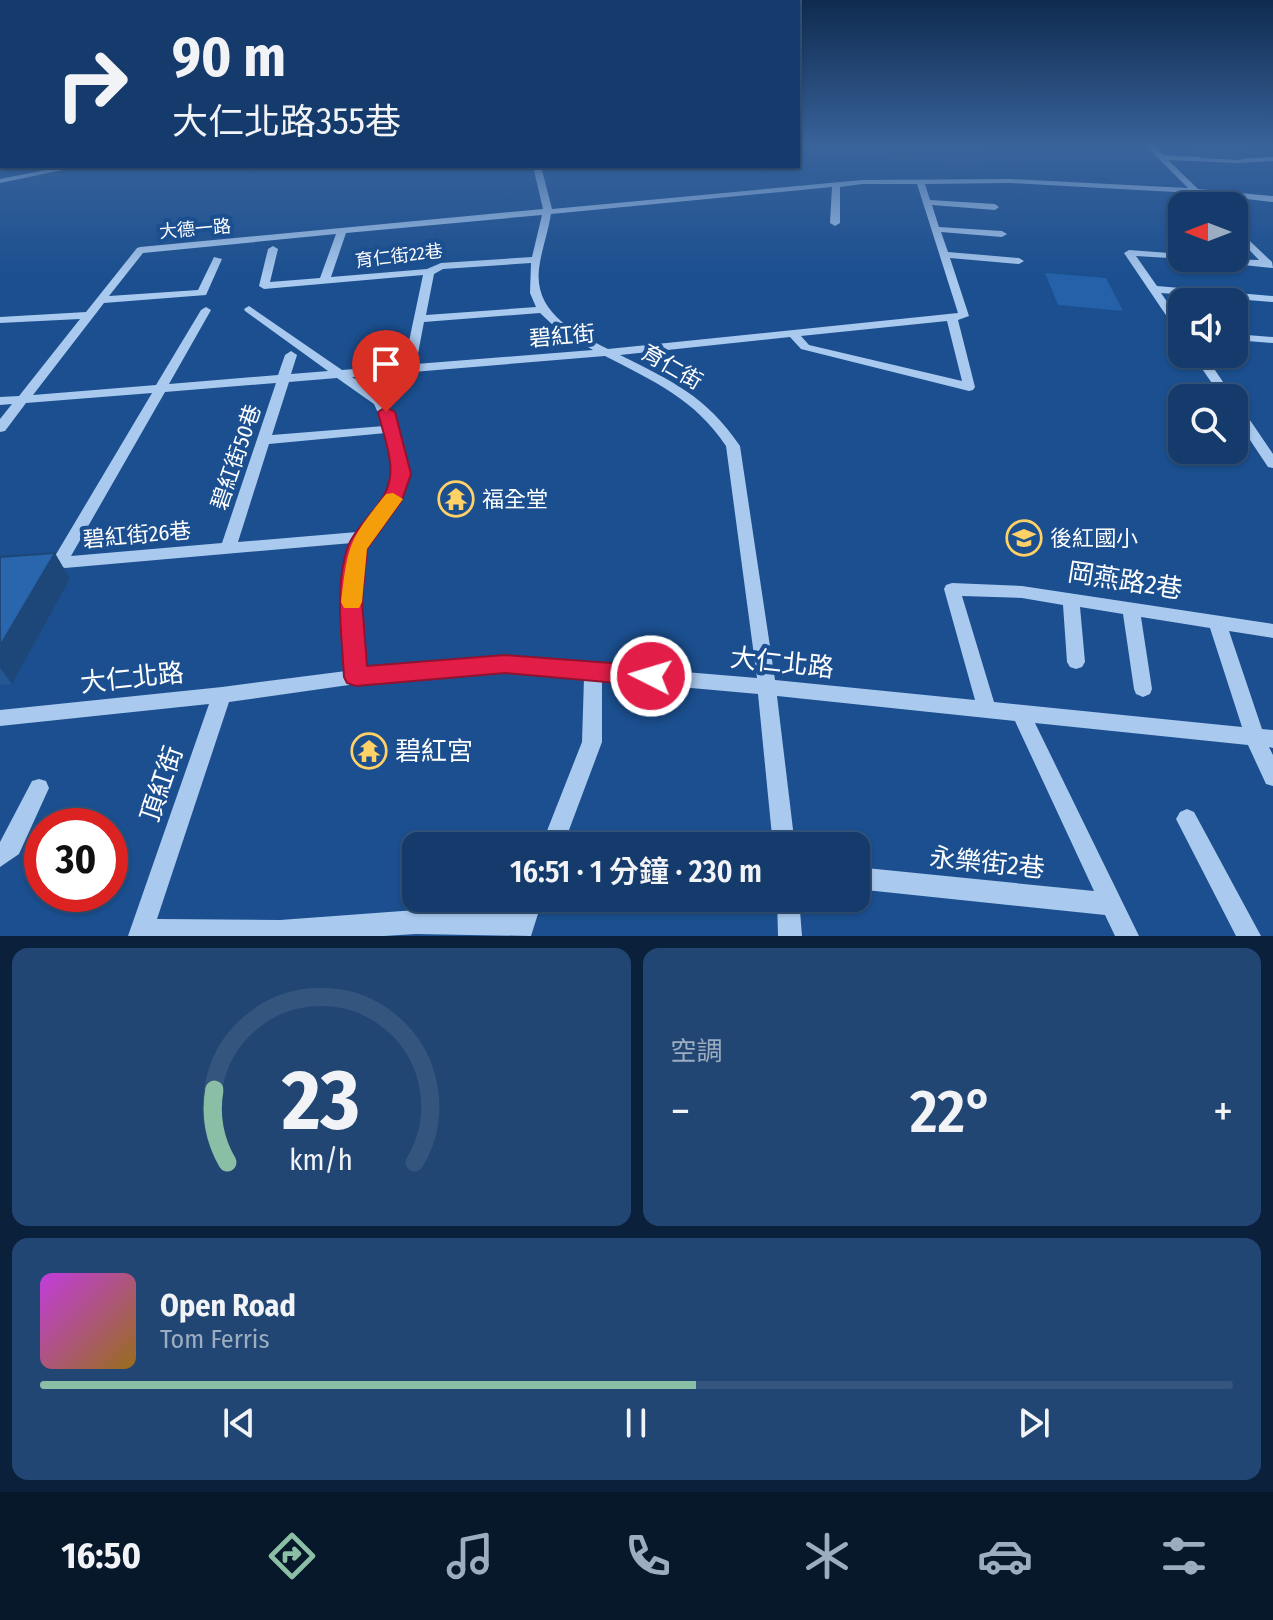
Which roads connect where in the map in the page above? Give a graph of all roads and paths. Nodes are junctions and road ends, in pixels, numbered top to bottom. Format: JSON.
{"nodes":[{"id":1,"x":543,"y":190,"type":"edge"},
{"id":2,"x":775,"y":190,"type":"edge"},
{"id":3,"x":836,"y":190,"type":"edge"},
{"id":4,"x":923,"y":190,"type":"edge"},
{"id":5,"x":1171,"y":190,"type":"edge"},
{"id":6,"x":1196,"y":191,"type":"joint"},
{"id":7,"x":1273,"y":199,"type":"edge"},
{"id":8,"x":927,"y":202,"type":"junction"},
{"id":9,"x":995,"y":207,"type":"dead end"},
{"id":10,"x":548,"y":211,"type":"junction"},
{"id":11,"x":835,"y":223,"type":"dead end"},
{"id":12,"x":935,"y":229,"type":"junction"},
{"id":13,"x":342,"y":231,"type":"junction"},
{"id":14,"x":1002,"y":234,"type":"dead end"},
{"id":15,"x":1248,"y":243,"type":"edge"},
{"id":16,"x":273,"y":249,"type":"dead end"},
{"id":17,"x":1254,"y":249,"type":"junction"},
{"id":18,"x":1273,"y":249,"type":"edge"},
{"id":19,"x":944,"y":255,"type":"junction"},
{"id":20,"x":1168,"y":256,"type":"edge"},
{"id":21,"x":217,"y":259,"type":"dead end"},
{"id":22,"x":537,"y":260,"type":"junction"},
{"id":23,"x":1019,"y":261,"type":"dead end"},
{"id":24,"x":1248,"y":264,"type":"edge"},
{"id":25,"x":1271,"y":266,"type":"edge"},
{"id":26,"x":429,"y":272,"type":"junction"},
{"id":27,"x":325,"y":279,"type":"junction"},
{"id":28,"x":1153,"y":289,"type":"junction"},
{"id":29,"x":1273,"y":299,"type":"edge"},
{"id":30,"x":101,"y":300,"type":"junction"},
{"id":31,"x":249,"y":309,"type":"dead end"},
{"id":32,"x":206,"y":310,"type":"dead end"},
{"id":33,"x":544,"y":310,"type":"junction"},
{"id":34,"x":1168,"y":311,"type":"edge"},
{"id":35,"x":89,"y":315,"type":"junction"},
{"id":36,"x":952,"y":317,"type":"junction"},
{"id":37,"x":418,"y":319,"type":"junction"},
{"id":38,"x":0,"y":320,"type":"edge"},
{"id":39,"x":792,"y":333,"type":"junction"},
{"id":40,"x":1248,"y":338,"type":"edge"},
{"id":41,"x":1268,"y":339,"type":"edge"},
{"id":42,"x":1273,"y":350,"type":"edge"},
{"id":43,"x":602,"y":353,"type":"junction"},
{"id":44,"x":291,"y":355,"type":"dead end"},
{"id":45,"x":409,"y":369,"type":"junction"},
{"id":46,"x":344,"y":374,"type":"junction"},
{"id":47,"x":286,"y":379,"type":"junction"},
{"id":48,"x":159,"y":389,"type":"junction"},
{"id":49,"x":23,"y":399,"type":"junction"},
{"id":50,"x":0,"y":401,"type":"edge"},
{"id":51,"x":1248,"y":427,"type":"edge"},
{"id":52,"x":0,"y":428,"type":"edge"},
{"id":53,"x":392,"y":429,"type":"junction"},
{"id":54,"x":265,"y":440,"type":"junction"},
{"id":55,"x":1273,"y":464,"type":"edge"},
{"id":56,"x":363,"y":537,"type":"junction"},
{"id":57,"x":228,"y":550,"type":"junction"},
{"id":58,"x":1071,"y":599,"type":"junction"},
{"id":59,"x":1131,"y":608,"type":"junction"},
{"id":60,"x":1217,"y":622,"type":"junction"},
{"id":61,"x":1273,"y":631,"type":"edge"},
{"id":62,"x":1076,"y":662,"type":"dead end"},
{"id":63,"x":593,"y":670,"type":"junction"},
{"id":64,"x":356,"y":677,"type":"junction"},
{"id":65,"x":767,"y":687,"type":"junction"},
{"id":66,"x":1143,"y":689,"type":"dead end"},
{"id":67,"x":222,"y":695,"type":"junction"},
{"id":68,"x":987,"y":711,"type":"junction"},
{"id":69,"x":1022,"y":715,"type":"junction"},
{"id":70,"x":0,"y":718,"type":"edge"},
{"id":71,"x":1264,"y":738,"type":"edge"},
{"id":72,"x":1273,"y":777,"type":"edge"},
{"id":73,"x":39,"y":788,"type":"dead end"},
{"id":74,"x":1187,"y":819,"type":"dead end"},
{"id":75,"x":557,"y":832,"type":"edge"},
{"id":76,"x":783,"y":832,"type":"edge"},
{"id":77,"x":0,"y":856,"type":"edge"},
{"id":78,"x":870,"y":879,"type":"edge"},
{"id":79,"x":1112,"y":904,"type":"junction"},
{"id":80,"x":789,"y":912,"type":"edge"},
{"id":81,"x":521,"y":930,"type":"edge"},
{"id":82,"x":141,"y":934,"type":"edge"},
{"id":83,"x":790,"y":936,"type":"edge"},
{"id":84,"x":1127,"y":936,"type":"edge"},
{"id":85,"x":1249,"y":936,"type":"edge"}],
"edges":[{"from":1,"to":10,"type":"street"},
{"from":2,"to":10,"type":"street","name":"大德一路"},
{"from":3,"to":11,"type":"street"},
{"from":4,"to":8,"type":"street"},
{"from":5,"to":6,"type":"street","name":"大德一路"},
{"from":6,"to":7,"type":"street","name":"大德一路"},
{"from":8,"to":9,"type":"street"},
{"from":8,"to":12,"type":"street"},
{"from":10,"to":13,"type":"street","name":"大德一路"},
{"from":10,"to":22,"type":"street"},
{"from":12,"to":14,"type":"street"},
{"from":12,"to":19,"type":"street"},
{"from":13,"to":27,"type":"street"},
{"from":13,"to":30,"type":"street","name":"大德一路"},
{"from":15,"to":17,"type":"street"},
{"from":16,"to":27,"type":"street","name":"育仁街22巷"},
{"from":17,"to":18,"type":"street"},
{"from":17,"to":25,"type":"street"},
{"from":19,"to":23,"type":"street"},
{"from":19,"to":36,"type":"street"},
{"from":20,"to":28,"type":"street"},
{"from":21,"to":30,"type":"street"},
{"from":22,"to":26,"type":"street","name":"育仁街22巷"},
{"from":22,"to":33,"type":"street"},
{"from":24,"to":25,"type":"street"},
{"from":26,"to":27,"type":"street","name":"育仁街22巷"},
{"from":26,"to":37,"type":"street"},
{"from":28,"to":29,"type":"street"},
{"from":28,"to":34,"type":"street"},
{"from":30,"to":35,"type":"street","name":"大德一路"},
{"from":31,"to":46,"type":"street"},
{"from":32,"to":48,"type":"street"},
{"from":33,"to":37,"type":"street"},
{"from":33,"to":43,"type":"street","name":"育仁街"},
{"from":35,"to":38,"type":"street"},
{"from":35,"to":49,"type":"street","name":"大德一路"},
{"from":36,"to":39,"type":"street","name":"碧紅街"},
{"from":36,"to":39,"type":"street"},
{"from":37,"to":45,"type":"street"},
{"from":39,"to":43,"type":"street","name":"碧紅街"},
{"from":40,"to":41,"type":"street"},
{"from":41,"to":42,"type":"street"},
{"from":43,"to":45,"type":"street","name":"碧紅街"},
{"from":43,"to":65,"type":"street","name":"育仁街"},
{"from":44,"to":47,"type":"street","name":"碧紅街50巷"},
{"from":45,"to":46,"type":"street","name":"碧紅街"},
{"from":46,"to":47,"type":"street","name":"碧紅街"},
{"from":46,"to":53,"type":"street"},
{"from":47,"to":48,"type":"street","name":"碧紅街"},
{"from":47,"to":54,"type":"street","name":"碧紅街50巷"},
{"from":48,"to":49,"type":"street","name":"碧紅街"},
{"from":48,"to":57,"type":"street","name":"碧紅街26巷"},
{"from":49,"to":50,"type":"street","name":"碧紅街"},
{"from":49,"to":52,"type":"street","name":"大德一路"},
{"from":51,"to":55,"type":"street"},
{"from":53,"to":54,"type":"street"},
{"from":53,"to":56,"type":"street"},
{"from":54,"to":57,"type":"street","name":"碧紅街50巷"},
{"from":56,"to":57,"type":"street","name":"碧紅街26巷"},
{"from":56,"to":64,"type":"street"},
{"from":58,"to":59,"type":"street","name":"岡燕路2巷"},
{"from":58,"to":62,"type":"street"},
{"from":58,"to":68,"type":"street","name":"岡燕路2巷"},
{"from":59,"to":60,"type":"street","name":"岡燕路2巷"},
{"from":59,"to":66,"type":"street"},
{"from":60,"to":61,"type":"street","name":"岡燕路2巷"},
{"from":60,"to":71,"type":"street"},
{"from":63,"to":64,"type":"street","name":"大仁北路"},
{"from":63,"to":65,"type":"street","name":"大仁北路"},
{"from":63,"to":75,"type":"street"},
{"from":64,"to":67,"type":"street","name":"大仁北路"},
{"from":65,"to":68,"type":"street","name":"大仁北路"},
{"from":65,"to":76,"type":"street","name":"育仁街"},
{"from":67,"to":70,"type":"street","name":"大仁北路"},
{"from":67,"to":82,"type":"street","name":"頂紅街"},
{"from":68,"to":69,"type":"street","name":"大仁北路"},
{"from":69,"to":71,"type":"street","name":"大仁北路"},
{"from":69,"to":79,"type":"street"},
{"from":71,"to":72,"type":"street"},
{"from":73,"to":77,"type":"street"},
{"from":74,"to":85,"type":"street"},
{"from":78,"to":79,"type":"street","name":"永樂街2巷"},
{"from":79,"to":84,"type":"street"},
{"from":80,"to":83,"type":"street"},
{"from":81,"to":82,"type":"street"}]}
